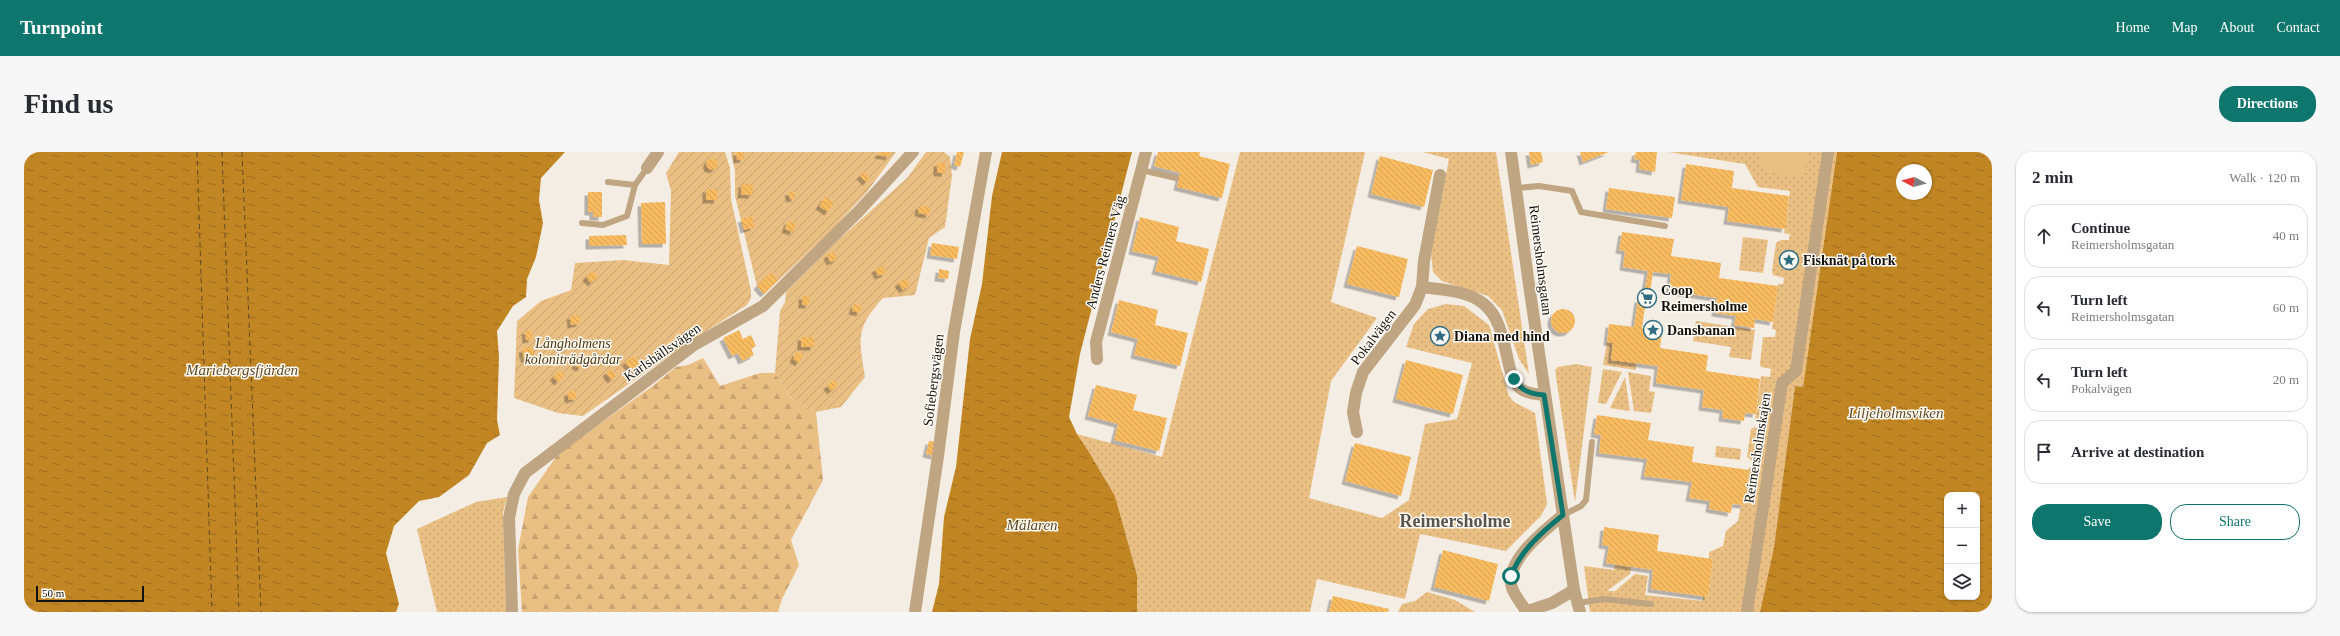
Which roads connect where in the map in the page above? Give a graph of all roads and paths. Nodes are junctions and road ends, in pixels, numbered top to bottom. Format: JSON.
{"nodes":[{"id":1,"x":658,"y":152,"type":"edge"},
{"id":2,"x":913,"y":152,"type":"edge"},
{"id":3,"x":986,"y":152,"type":"edge"},
{"id":4,"x":1146,"y":152,"type":"edge"},
{"id":5,"x":1511,"y":152,"type":"edge"},
{"id":6,"x":1828,"y":152,"type":"edge"},
{"id":7,"x":647,"y":168,"type":"joint"},
{"id":8,"x":1142,"y":170,"type":"junction"},
{"id":9,"x":1440,"y":175,"type":"dead end"},
{"id":10,"x":1176,"y":178,"type":"dead end"},
{"id":11,"x":608,"y":182,"type":"dead end"},
{"id":12,"x":636,"y":185,"type":"junction"},
{"id":13,"x":1517,"y":188,"type":"junction"},
{"id":14,"x":582,"y":223,"type":"dead end"},
{"id":15,"x":1665,"y":226,"type":"dead end"},
{"id":16,"x":1422,"y":287,"type":"junction"},
{"id":17,"x":1097,"y":359,"type":"dead end"},
{"id":18,"x":1544,"y":395,"type":"junction"},
{"id":19,"x":1356,"y":432,"type":"dead end"},
{"id":20,"x":1592,"y":442,"type":"dead end"},
{"id":21,"x":1563,"y":515,"type":"junction"},
{"id":22,"x":1574,"y":590,"type":"junction"},
{"id":23,"x":1651,"y":604,"type":"dead end"},
{"id":24,"x":1579,"y":607,"type":"edge"},
{"id":25,"x":512,"y":612,"type":"edge"},
{"id":26,"x":915,"y":612,"type":"edge"},
{"id":27,"x":1526,"y":612,"type":"edge"},
{"id":28,"x":1747,"y":612,"type":"edge"}],
"edges":[{"from":1,"to":7,"type":"street"},
{"from":2,"to":25,"type":"street","name":"Karlshällsvägen"},
{"from":3,"to":26,"type":"street","name":"Sofiebergsvägen"},
{"from":4,"to":8,"type":"street","name":"Anders Reimers Väg"},
{"from":5,"to":13,"type":"street","name":"Reimersholmsgatan"},
{"from":6,"to":28,"type":"street","name":"Reimersholmskajen"},
{"from":7,"to":12,"type":"lane"},
{"from":8,"to":10,"type":"lane"},
{"from":8,"to":17,"type":"street","name":"Anders Reimers Väg"},
{"from":9,"to":16,"type":"street","name":"Pokalvägen"},
{"from":11,"to":12,"type":"lane"},
{"from":12,"to":14,"type":"lane"},
{"from":13,"to":15,"type":"lane"},
{"from":13,"to":18,"type":"street","name":"Reimersholmsgatan"},
{"from":16,"to":18,"type":"street"},
{"from":16,"to":19,"type":"street","name":"Pokalvägen"},
{"from":18,"to":21,"type":"street","name":"Reimersholmsgatan"},
{"from":20,"to":21,"type":"lane"},
{"from":21,"to":22,"type":"street","name":"Reimersholmsgatan"},
{"from":21,"to":27,"type":"street"},
{"from":22,"to":24,"type":"street","name":"Reimersholmsgatan"},
{"from":22,"to":27,"type":"street"},
{"from":23,"to":24,"type":"lane"}]}
